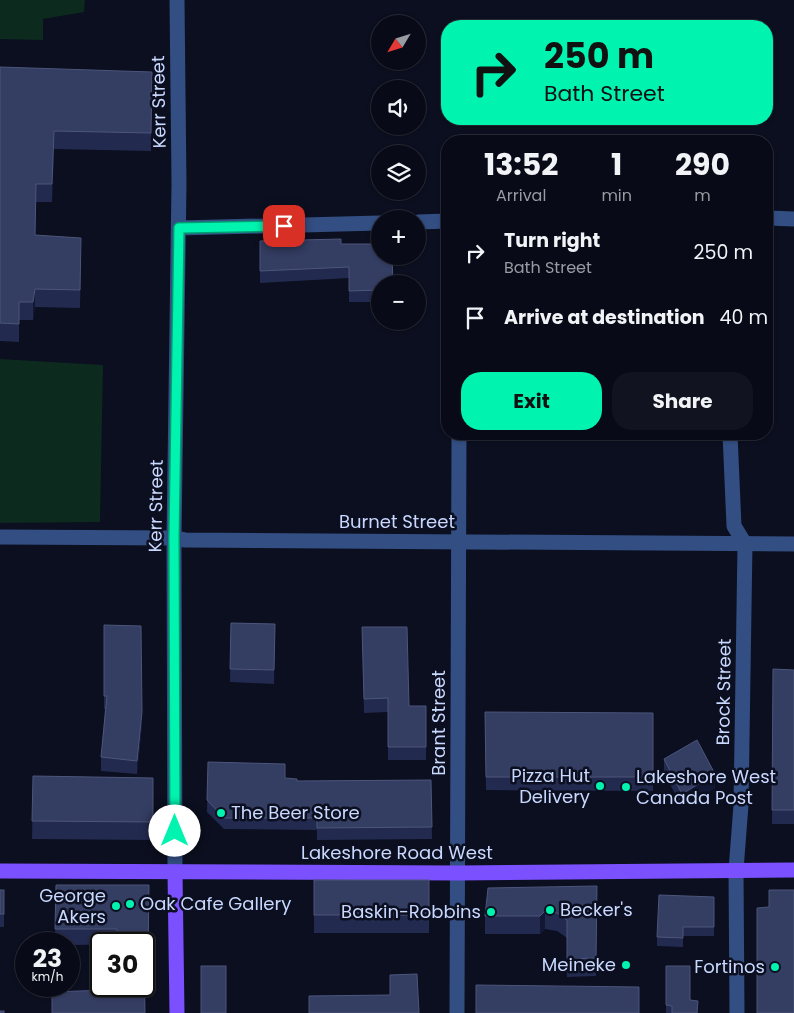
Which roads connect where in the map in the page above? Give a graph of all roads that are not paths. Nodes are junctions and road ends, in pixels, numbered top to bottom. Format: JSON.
{"nodes":[{"id":1,"x":177,"y":0,"type":"edge"},
{"id":2,"x":773,"y":218,"type":"edge"},
{"id":3,"x":794,"y":219,"type":"edge"},
{"id":4,"x":441,"y":221,"type":"edge"},
{"id":5,"x":426,"y":222,"type":"edge"},
{"id":6,"x":371,"y":223,"type":"edge"},
{"id":7,"x":179,"y":228,"type":"junction"},
{"id":8,"x":459,"y":440,"type":"edge"},
{"id":9,"x":730,"y":440,"type":"edge"},
{"id":10,"x":0,"y":537,"type":"edge"},
{"id":11,"x":174,"y":538,"type":"junction"},
{"id":12,"x":457,"y":541,"type":"junction"},
{"id":13,"x":744,"y":544,"type":"junction"},
{"id":14,"x":794,"y":544,"type":"edge"},
{"id":15,"x":736,"y":870,"type":"junction"},
{"id":16,"x":794,"y":870,"type":"edge"},
{"id":17,"x":0,"y":871,"type":"edge"},
{"id":18,"x":175,"y":872,"type":"junction"},
{"id":19,"x":458,"y":872,"type":"junction"},
{"id":20,"x":177,"y":1013,"type":"edge"},
{"id":21,"x":457,"y":1013,"type":"edge"},
{"id":22,"x":737,"y":1013,"type":"edge"}],
"edges":[{"from":1,"to":7,"type":"street","name":"Kerr Street"},
{"from":2,"to":3,"type":"street"},
{"from":4,"to":5,"type":"street"},
{"from":6,"to":7,"type":"street"},
{"from":7,"to":11,"type":"street","name":"Kerr Street"},
{"from":8,"to":12,"type":"street","name":"Brant Street"},
{"from":9,"to":13,"type":"street","name":"Brock Street"},
{"from":10,"to":11,"type":"street","name":"Burnet Street"},
{"from":11,"to":12,"type":"street","name":"Burnet Street"},
{"from":11,"to":18,"type":"street","name":"Kerr Street"},
{"from":12,"to":13,"type":"street","name":"Burnet Street"},
{"from":12,"to":19,"type":"street","name":"Brant Street"},
{"from":13,"to":14,"type":"street","name":"Burnet Street"},
{"from":13,"to":15,"type":"street","name":"Brock Street"},
{"from":15,"to":16,"type":"main road","name":"Lakeshore Road West"},
{"from":15,"to":19,"type":"main road","name":"Lakeshore Road West"},
{"from":15,"to":22,"type":"street","name":"Brock Street"},
{"from":17,"to":18,"type":"main road","name":"Lakeshore Road West"},
{"from":18,"to":19,"type":"main road","name":"Lakeshore Road West"},
{"from":18,"to":20,"type":"main road","name":"Kerr Street"},
{"from":19,"to":21,"type":"street","name":"Brant Street"}]}
